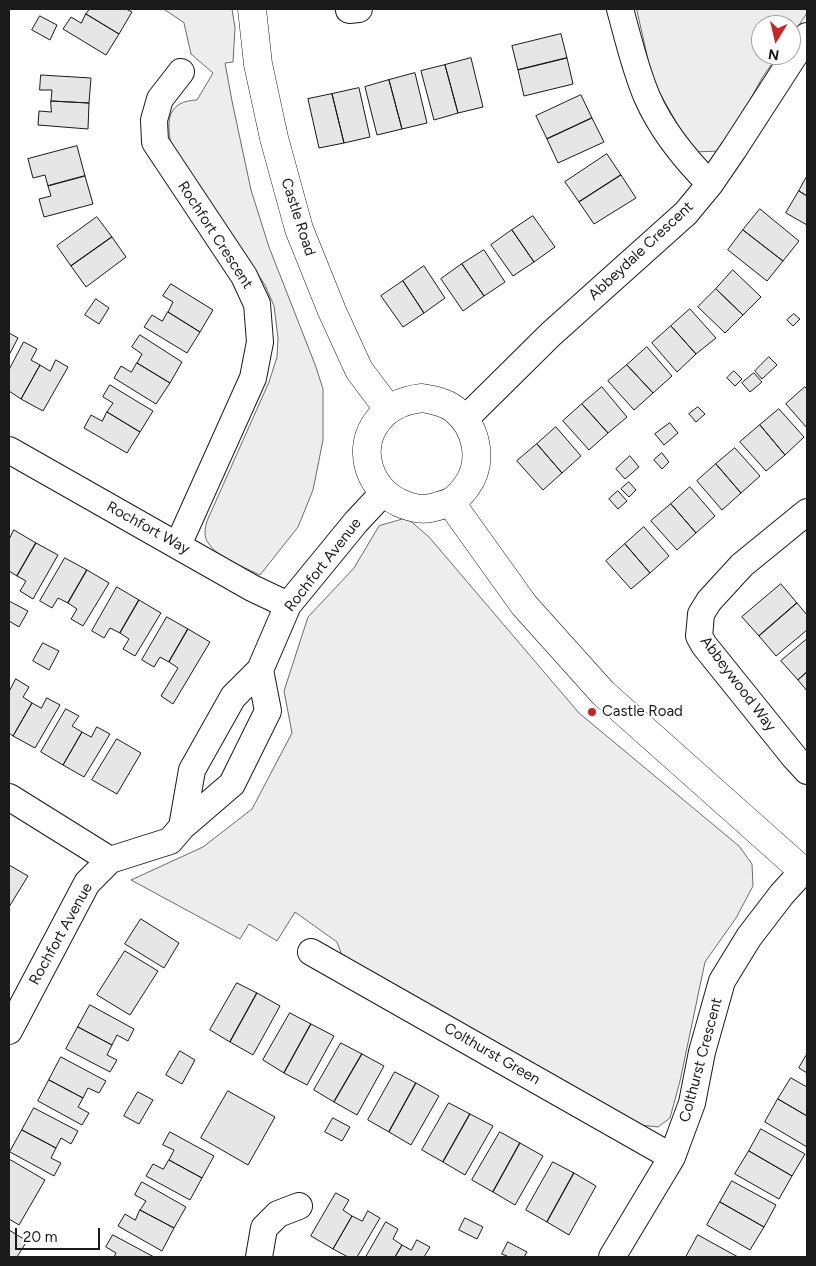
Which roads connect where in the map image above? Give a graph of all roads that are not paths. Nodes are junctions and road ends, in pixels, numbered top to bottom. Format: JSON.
{"nodes":[{"id":1,"x":252,"y":9,"type":"edge"},
{"id":2,"x":620,"y":9,"type":"edge"},
{"id":3,"x":807,"y":36,"type":"edge"},
{"id":4,"x":181,"y":72,"type":"dead end"},
{"id":5,"x":710,"y":184,"type":"junction"},
{"id":6,"x":389,"y":410,"type":"junction"},
{"id":7,"x":465,"y":419,"type":"junction"},
{"id":8,"x":9,"y":450,"type":"edge"},
{"id":9,"x":383,"y":493,"type":"junction"},
{"id":10,"x":452,"y":502,"type":"junction"},
{"id":11,"x":807,"y":512,"type":"edge"},
{"id":12,"x":178,"y":545,"type":"junction"},
{"id":13,"x":288,"y":605,"type":"junction"},
{"id":14,"x":260,"y":670,"type":"junction"},
{"id":15,"x":807,"y":771,"type":"edge"},
{"id":16,"x":9,"y":797,"type":"edge"},
{"id":17,"x":182,"y":827,"type":"junction"},
{"id":18,"x":110,"y":860,"type":"junction"},
{"id":19,"x":805,"y":872,"type":"edge"},
{"id":20,"x":312,"y":952,"type":"dead end"},
{"id":21,"x":9,"y":1031,"type":"edge"},
{"id":22,"x":672,"y":1157,"type":"junction"},
{"id":23,"x":299,"y":1206,"type":"dead end"},
{"id":24,"x":259,"y":1257,"type":"edge"},
{"id":25,"x":612,"y":1257,"type":"edge"}],
"edges":[{"from":1,"to":6,"type":"street","name":"Castle Road"},
{"from":2,"to":5,"type":"street"},
{"from":3,"to":5,"type":"street","name":"Abbeydale Crescent"},
{"from":4,"to":12,"type":"street","name":"Rochfort Crescent"},
{"from":5,"to":7,"type":"street","name":"Abbeydale Crescent"},
{"from":6,"to":7,"type":"street"},
{"from":6,"to":9,"type":"street"},
{"from":7,"to":10,"type":"street"},
{"from":8,"to":12,"type":"street","name":"Rochfort Way"},
{"from":9,"to":10,"type":"street"},
{"from":9,"to":13,"type":"street","name":"Rochfort Avenue"},
{"from":10,"to":19,"type":"street"},
{"from":11,"to":15,"type":"street","name":"Abbeywood Way"},
{"from":12,"to":13,"type":"street","name":"Rochfort Way"},
{"from":13,"to":14,"type":"street","name":"Rochfort Avenue"},
{"from":14,"to":17,"type":"street","name":"Rochfort Avenue"},
{"from":14,"to":17,"type":"street","name":"Rochfort Avenue"},
{"from":16,"to":18,"type":"street"},
{"from":17,"to":18,"type":"street","name":"Rochfort Avenue"},
{"from":18,"to":21,"type":"street","name":"Rochfort Avenue"},
{"from":19,"to":22,"type":"street","name":"Colthurst Crescent"},
{"from":20,"to":22,"type":"street","name":"Colthurst Green"},
{"from":22,"to":25,"type":"street","name":"Colthurst Crescent"},
{"from":23,"to":24,"type":"street"}]}
